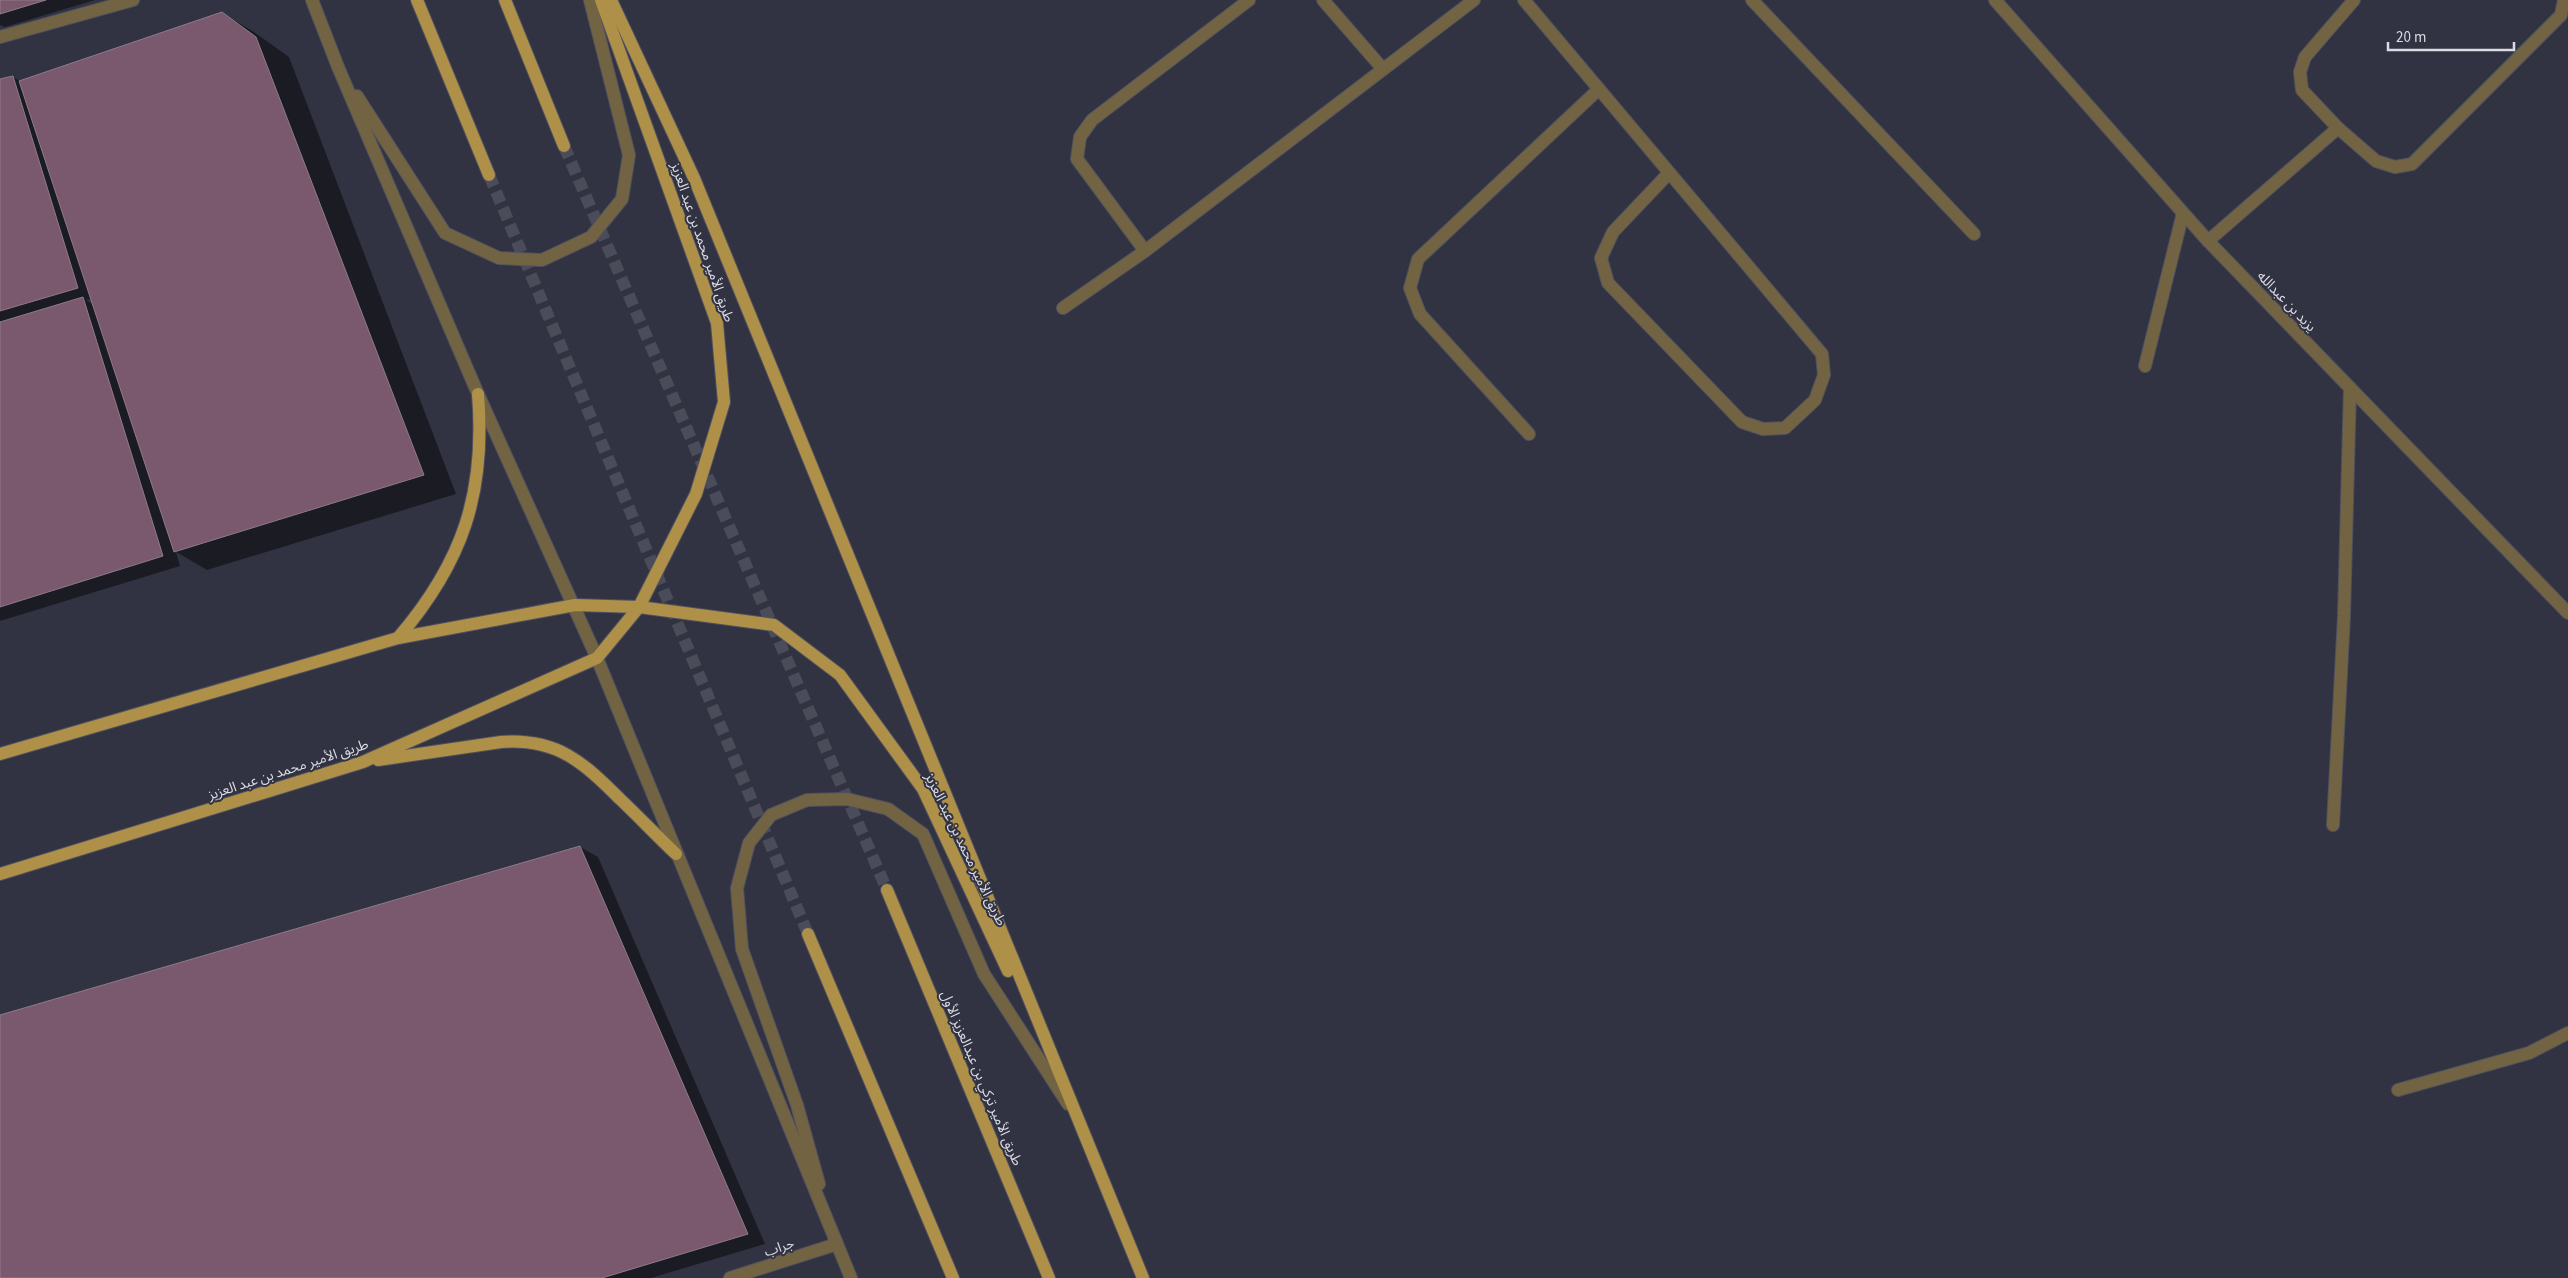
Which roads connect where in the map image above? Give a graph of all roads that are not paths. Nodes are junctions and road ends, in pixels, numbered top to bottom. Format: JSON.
{"nodes":[{"id":1,"x":133,"y":0,"type":"edge"},
{"id":2,"x":312,"y":0,"type":"edge"},
{"id":3,"x":417,"y":0,"type":"edge"},
{"id":4,"x":505,"y":0,"type":"edge"},
{"id":5,"x":590,"y":0,"type":"edge"},
{"id":6,"x":601,"y":0,"type":"edge"},
{"id":7,"x":612,"y":0,"type":"edge"},
{"id":8,"x":1249,"y":0,"type":"edge"},
{"id":9,"x":1323,"y":0,"type":"edge"},
{"id":10,"x":1474,"y":0,"type":"edge"},
{"id":11,"x":1524,"y":0,"type":"edge"},
{"id":12,"x":1752,"y":0,"type":"edge"},
{"id":13,"x":1995,"y":0,"type":"edge"},
{"id":14,"x":2354,"y":0,"type":"edge"},
{"id":15,"x":2564,"y":0,"type":"edge"},
{"id":16,"x":0,"y":37,"type":"edge"},
{"id":17,"x":338,"y":67,"type":"junction"},
{"id":18,"x":1382,"y":68,"type":"junction"},
{"id":19,"x":1599,"y":89,"type":"junction"},
{"id":20,"x":2338,"y":128,"type":"junction"},
{"id":21,"x":564,"y":146,"type":"tunnel mouth"},
{"id":22,"x":1669,"y":173,"type":"junction"},
{"id":23,"x":489,"y":175,"type":"tunnel mouth"},
{"id":24,"x":2183,"y":213,"type":"junction"},
{"id":25,"x":1974,"y":234,"type":"dead end"},
{"id":26,"x":2208,"y":241,"type":"junction"},
{"id":27,"x":1145,"y":251,"type":"junction"},
{"id":28,"x":1062,"y":308,"type":"dead end"},
{"id":29,"x":2145,"y":366,"type":"dead end"},
{"id":30,"x":2350,"y":388,"type":"junction"},
{"id":31,"x":478,"y":394,"type":"junction"},
{"id":32,"x":1529,"y":434,"type":"dead end"},
{"id":33,"x":575,"y":605,"type":"junction"},
{"id":34,"x":639,"y":606,"type":"junction"},
{"id":35,"x":2568,"y":613,"type":"edge"},
{"id":36,"x":398,"y":638,"type":"junction"},
{"id":37,"x":597,"y":658,"type":"junction"},
{"id":38,"x":0,"y":754,"type":"edge"},
{"id":39,"x":363,"y":762,"type":"junction"},
{"id":40,"x":2333,"y":825,"type":"dead end"},
{"id":41,"x":676,"y":854,"type":"junction"},
{"id":42,"x":0,"y":874,"type":"edge"},
{"id":43,"x":887,"y":890,"type":"tunnel mouth"},
{"id":44,"x":808,"y":934,"type":"tunnel mouth"},
{"id":45,"x":2568,"y":1033,"type":"edge"},
{"id":46,"x":2398,"y":1090,"type":"dead end"},
{"id":47,"x":1073,"y":1111,"type":"junction"},
{"id":48,"x":837,"y":1244,"type":"junction"},
{"id":49,"x":730,"y":1278,"type":"edge"},
{"id":50,"x":851,"y":1278,"type":"edge"},
{"id":51,"x":953,"y":1278,"type":"edge"},
{"id":52,"x":1049,"y":1278,"type":"edge"},
{"id":53,"x":1142,"y":1278,"type":"edge"}],
"edges":[{"from":1,"to":16,"type":"street"},
{"from":2,"to":17,"type":"street"},
{"from":3,"to":23,"type":"main road"},
{"from":4,"to":21,"type":"main road"},
{"from":5,"to":17,"type":"street"},
{"from":6,"to":34,"type":"main road","name":"طريق الأمير محمد بن عبد العزيز"},
{"from":7,"to":47,"type":"main road"},
{"from":8,"to":27,"type":"street"},
{"from":9,"to":18,"type":"street"},
{"from":10,"to":18,"type":"street"},
{"from":11,"to":19,"type":"street"},
{"from":12,"to":25,"type":"street"},
{"from":13,"to":24,"type":"street","name":"يزيد بن عبدالله"},
{"from":14,"to":20,"type":"street"},
{"from":15,"to":20,"type":"street"},
{"from":17,"to":31,"type":"street"},
{"from":18,"to":27,"type":"street"},
{"from":19,"to":22,"type":"street"},
{"from":19,"to":32,"type":"street"},
{"from":20,"to":26,"type":"street"},
{"from":22,"to":22,"type":"street"},
{"from":24,"to":26,"type":"street","name":"يزيد بن عبدالله"},
{"from":24,"to":29,"type":"street"},
{"from":26,"to":30,"type":"street","name":"يزيد بن عبدالله"},
{"from":27,"to":28,"type":"street"},
{"from":30,"to":35,"type":"street","name":"يزيد بن عبدالله"},
{"from":30,"to":40,"type":"street"},
{"from":31,"to":33,"type":"street"},
{"from":31,"to":36,"type":"main road"},
{"from":33,"to":34,"type":"main road","name":"طريق الأمير محمد بن عبد العزيز"},
{"from":33,"to":36,"type":"main road","name":"طريق الأمير محمد بن عبد العزيز"},
{"from":33,"to":37,"type":"street"},
{"from":34,"to":37,"type":"main road","name":"طريق الأمير محمد بن عبد العزيز"},
{"from":34,"to":47,"type":"main road","name":"طريق الأمير محمد بن عبد العزيز"},
{"from":36,"to":38,"type":"main road","name":"طريق الأمير محمد بن عبد العزيز"},
{"from":37,"to":39,"type":"main road","name":"طريق الأمير محمد بن عبد العزيز"},
{"from":37,"to":41,"type":"street"},
{"from":39,"to":41,"type":"main road"},
{"from":39,"to":42,"type":"main road","name":"طريق الأمير محمد بن عبد العزيز"},
{"from":41,"to":48,"type":"street"},
{"from":43,"to":52,"type":"main road","name":"طريق الأمير تركي بن عبدالعزيز الأول"},
{"from":44,"to":51,"type":"main road"},
{"from":45,"to":46,"type":"street"},
{"from":47,"to":48,"type":"street"},
{"from":47,"to":53,"type":"main road"},
{"from":48,"to":49,"type":"street","name":"جراب"},
{"from":48,"to":50,"type":"street"}]}
